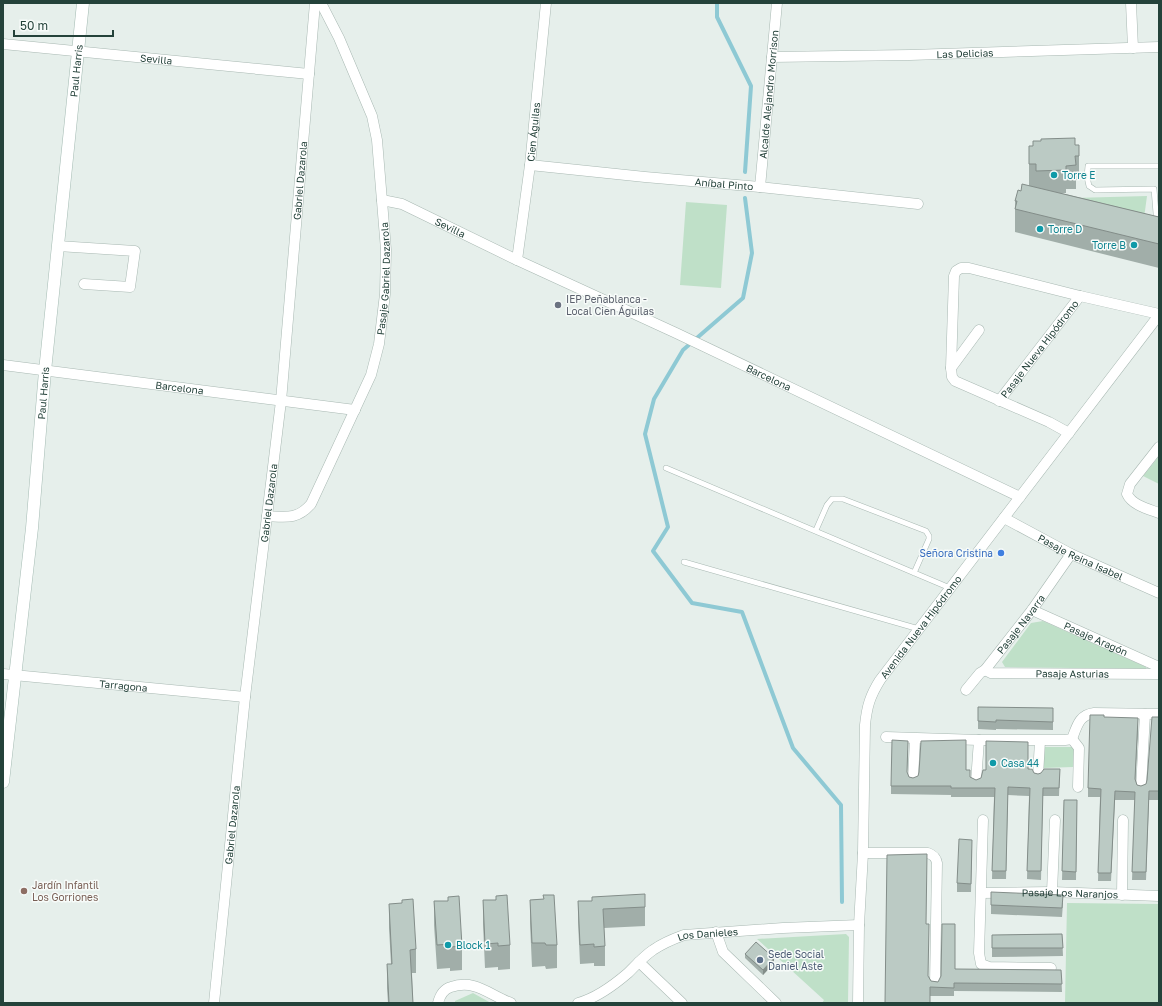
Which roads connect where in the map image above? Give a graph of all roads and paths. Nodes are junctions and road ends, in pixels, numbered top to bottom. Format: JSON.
{"nodes":[{"id":1,"x":83,"y":3,"type":"edge"},
{"id":2,"x":315,"y":3,"type":"edge"},
{"id":3,"x":321,"y":3,"type":"edge"},
{"id":4,"x":546,"y":3,"type":"edge"},
{"id":5,"x":777,"y":3,"type":"edge"},
{"id":6,"x":1131,"y":3,"type":"edge"},
{"id":7,"x":3,"y":44,"type":"edge"},
{"id":8,"x":1159,"y":47,"type":"edge"},
{"id":9,"x":1133,"y":48,"type":"junction"},
{"id":10,"x":79,"y":51,"type":"junction"},
{"id":11,"x":772,"y":57,"type":"junction"},
{"id":12,"x":309,"y":74,"type":"junction"},
{"id":13,"x":530,"y":165,"type":"junction"},
{"id":14,"x":1159,"y":166,"type":"edge"},
{"id":15,"x":760,"y":187,"type":"junction"},
{"id":16,"x":382,"y":200,"type":"junction"},
{"id":17,"x":918,"y":204,"type":"dead end"},
{"id":18,"x":1159,"y":226,"type":"edge"},
{"id":19,"x":58,"y":246,"type":"junction"},
{"id":20,"x":517,"y":260,"type":"junction"},
{"id":21,"x":84,"y":284,"type":"dead end"},
{"id":22,"x":1080,"y":296,"type":"junction"},
{"id":23,"x":1159,"y":314,"type":"edge"},
{"id":24,"x":979,"y":330,"type":"dead end"},
{"id":25,"x":3,"y":365,"type":"edge"},
{"id":26,"x":950,"y":368,"type":"junction"},
{"id":27,"x":45,"y":371,"type":"junction"},
{"id":28,"x":281,"y":401,"type":"junction"},
{"id":29,"x":999,"y":401,"type":"junction"},
{"id":30,"x":355,"y":410,"type":"junction"},
{"id":31,"x":1068,"y":433,"type":"junction"},
{"id":32,"x":1159,"y":447,"type":"edge"},
{"id":33,"x":666,"y":468,"type":"dead end"},
{"id":34,"x":1020,"y":497,"type":"junction"},
{"id":35,"x":1159,"y":513,"type":"edge"},
{"id":36,"x":267,"y":516,"type":"junction"},
{"id":37,"x":1004,"y":518,"type":"junction"},
{"id":38,"x":816,"y":530,"type":"junction"},
{"id":39,"x":1072,"y":554,"type":"junction"},
{"id":40,"x":684,"y":562,"type":"dead end"},
{"id":41,"x":914,"y":573,"type":"junction"},
{"id":42,"x":950,"y":588,"type":"junction"},
{"id":43,"x":1159,"y":593,"type":"edge"},
{"id":44,"x":1032,"y":610,"type":"junction"},
{"id":45,"x":919,"y":629,"type":"junction"},
{"id":46,"x":1159,"y":667,"type":"edge"},
{"id":47,"x":985,"y":670,"type":"junction"},
{"id":48,"x":9,"y":674,"type":"edge"},
{"id":49,"x":1159,"y":674,"type":"edge"},
{"id":50,"x":966,"y":690,"type":"dead end"},
{"id":51,"x":245,"y":697,"type":"junction"},
{"id":52,"x":1145,"y":714,"type":"junction"},
{"id":53,"x":1159,"y":714,"type":"edge"},
{"id":54,"x":886,"y":737,"type":"dead end"},
{"id":55,"x":915,"y":739,"type":"junction"},
{"id":56,"x":1072,"y":739,"type":"junction"},
{"id":57,"x":979,"y":740,"type":"junction"},
{"id":58,"x":1040,"y":741,"type":"junction"},
{"id":59,"x":1038,"y":776,"type":"edge"},
{"id":60,"x":913,"y":780,"type":"edge"},
{"id":61,"x":3,"y":782,"type":"edge"},
{"id":62,"x":976,"y":782,"type":"edge"},
{"id":63,"x":1078,"y":786,"type":"dead end"},
{"id":64,"x":1141,"y":788,"type":"edge"},
{"id":65,"x":983,"y":820,"type":"dead end"},
{"id":66,"x":1055,"y":820,"type":"dead end"},
{"id":67,"x":1123,"y":820,"type":"dead end"},
{"id":68,"x":863,"y":853,"type":"junction"},
{"id":69,"x":1052,"y":892,"type":"junction"},
{"id":70,"x":982,"y":893,"type":"junction"},
{"id":71,"x":1122,"y":895,"type":"junction"},
{"id":72,"x":1159,"y":896,"type":"edge"},
{"id":73,"x":859,"y":925,"type":"junction"},
{"id":74,"x":716,"y":932,"type":"junction"},
{"id":75,"x":639,"y":962,"type":"junction"},
{"id":76,"x":1051,"y":968,"type":"edge"},
{"id":77,"x":935,"y":984,"type":"edge"},
{"id":78,"x":584,"y":1002,"type":"edge"},
{"id":79,"x":214,"y":1003,"type":"edge"},
{"id":80,"x":438,"y":1003,"type":"edge"},
{"id":81,"x":511,"y":1003,"type":"edge"},
{"id":82,"x":682,"y":1003,"type":"edge"},
{"id":83,"x":776,"y":1003,"type":"edge"},
{"id":84,"x":858,"y":1003,"type":"edge"}],
"edges":[{"from":1,"to":10,"type":"street","name":"Paul Harris"},
{"from":2,"to":12,"type":"street","name":"Gabriel Dazarola"},
{"from":3,"to":16,"type":"street","name":"Pasaje Gabriel Dazarola"},
{"from":4,"to":13,"type":"street","name":"Cien Águilas"},
{"from":5,"to":11,"type":"street","name":"Alcalde Alejandro Morrison"},
{"from":6,"to":9,"type":"street"},
{"from":7,"to":10,"type":"street","name":"Sevilla"},
{"from":8,"to":9,"type":"street","name":"Las Delicias"},
{"from":9,"to":11,"type":"street","name":"Las Delicias"},
{"from":10,"to":12,"type":"street","name":"Sevilla"},
{"from":10,"to":19,"type":"street","name":"Paul Harris"},
{"from":11,"to":15,"type":"street","name":"Alcalde Alejandro Morrison"},
{"from":12,"to":28,"type":"street","name":"Gabriel Dazarola"},
{"from":13,"to":15,"type":"street","name":"Aníbal Pinto"},
{"from":13,"to":20,"type":"street","name":"Cien Águilas"},
{"from":14,"to":18,"type":"lane"},
{"from":15,"to":17,"type":"street","name":"Aníbal Pinto"},
{"from":16,"to":20,"type":"street","name":"Sevilla"},
{"from":16,"to":30,"type":"street","name":"Pasaje Gabriel Dazarola"},
{"from":19,"to":21,"type":"street"},
{"from":19,"to":27,"type":"street","name":"Paul Harris"},
{"from":20,"to":34,"type":"street","name":"Barcelona"},
{"from":22,"to":23,"type":"street","name":"Pasaje Nueva Hipódromo"},
{"from":22,"to":26,"type":"street","name":"Pasaje Nueva Hipódromo"},
{"from":22,"to":29,"type":"street","name":"Pasaje Nueva Hipódromo"},
{"from":23,"to":31,"type":"street","name":"Avenida Nueva Hipódromo"},
{"from":24,"to":26,"type":"street"},
{"from":25,"to":27,"type":"street","name":"Barcelona"},
{"from":26,"to":29,"type":"street","name":"Pasaje Nueva Hipódromo"},
{"from":27,"to":28,"type":"street","name":"Barcelona"},
{"from":27,"to":48,"type":"street","name":"Paul Harris"},
{"from":28,"to":30,"type":"street","name":"Barcelona"},
{"from":28,"to":36,"type":"street","name":"Gabriel Dazarola"},
{"from":29,"to":31,"type":"street","name":"Pasaje Nueva Hipódromo"},
{"from":30,"to":36,"type":"street","name":"Pasaje Gabriel Dazarola"},
{"from":31,"to":34,"type":"street","name":"Avenida Nueva Hipódromo"},
{"from":32,"to":35,"type":"street"},
{"from":33,"to":38,"type":"lane"},
{"from":34,"to":37,"type":"street","name":"Avenida Nueva Hipódromo"},
{"from":36,"to":51,"type":"street","name":"Gabriel Dazarola"},
{"from":37,"to":39,"type":"street","name":"Pasaje Reina Isabel"},
{"from":37,"to":42,"type":"street","name":"Avenida Nueva Hipódromo"},
{"from":38,"to":41,"type":"lane"},
{"from":38,"to":41,"type":"lane"},
{"from":39,"to":43,"type":"street","name":"Pasaje Reina Isabel"},
{"from":39,"to":44,"type":"street","name":"Pasaje Navarra"},
{"from":40,"to":45,"type":"lane"},
{"from":41,"to":42,"type":"lane"},
{"from":42,"to":45,"type":"street","name":"Avenida Nueva Hipódromo"},
{"from":44,"to":46,"type":"street","name":"Pasaje Aragón"},
{"from":44,"to":47,"type":"street","name":"Pasaje Navarra"},
{"from":45,"to":68,"type":"street","name":"Avenida Nueva Hipódromo"},
{"from":47,"to":49,"type":"street","name":"Pasaje Asturias"},
{"from":47,"to":50,"type":"street","name":"Pasaje Navarra"},
{"from":48,"to":51,"type":"street","name":"Tarragona"},
{"from":48,"to":61,"type":"street","name":"Paul Harris"},
{"from":51,"to":79,"type":"street","name":"Gabriel Dazarola"},
{"from":52,"to":53,"type":"street"},
{"from":52,"to":56,"type":"street"},
{"from":52,"to":64,"type":"street"},
{"from":54,"to":55,"type":"street"},
{"from":55,"to":57,"type":"street"},
{"from":55,"to":60,"type":"street"},
{"from":56,"to":58,"type":"street"},
{"from":56,"to":63,"type":"street"},
{"from":57,"to":58,"type":"street"},
{"from":57,"to":62,"type":"street"},
{"from":58,"to":59,"type":"street"},
{"from":65,"to":70,"type":"street"},
{"from":66,"to":69,"type":"street"},
{"from":67,"to":71,"type":"street"},
{"from":68,"to":73,"type":"street","name":"Avenida Nueva Hipódromo"},
{"from":68,"to":77,"type":"street"},
{"from":69,"to":70,"type":"street","name":"Pasaje Los Naranjos"},
{"from":69,"to":71,"type":"street","name":"Pasaje Los Naranjos"},
{"from":70,"to":76,"type":"street"},
{"from":71,"to":72,"type":"street","name":"Pasaje Los Naranjos"},
{"from":73,"to":74,"type":"street","name":"Los Danieles"},
{"from":73,"to":84,"type":"street","name":"Avenida Nueva Hipódromo"},
{"from":74,"to":75,"type":"street","name":"Los Danieles"},
{"from":74,"to":83,"type":"street"},
{"from":75,"to":78,"type":"street","name":"Los Danieles"},
{"from":75,"to":82,"type":"street"},
{"from":80,"to":81,"type":"street"}]}
